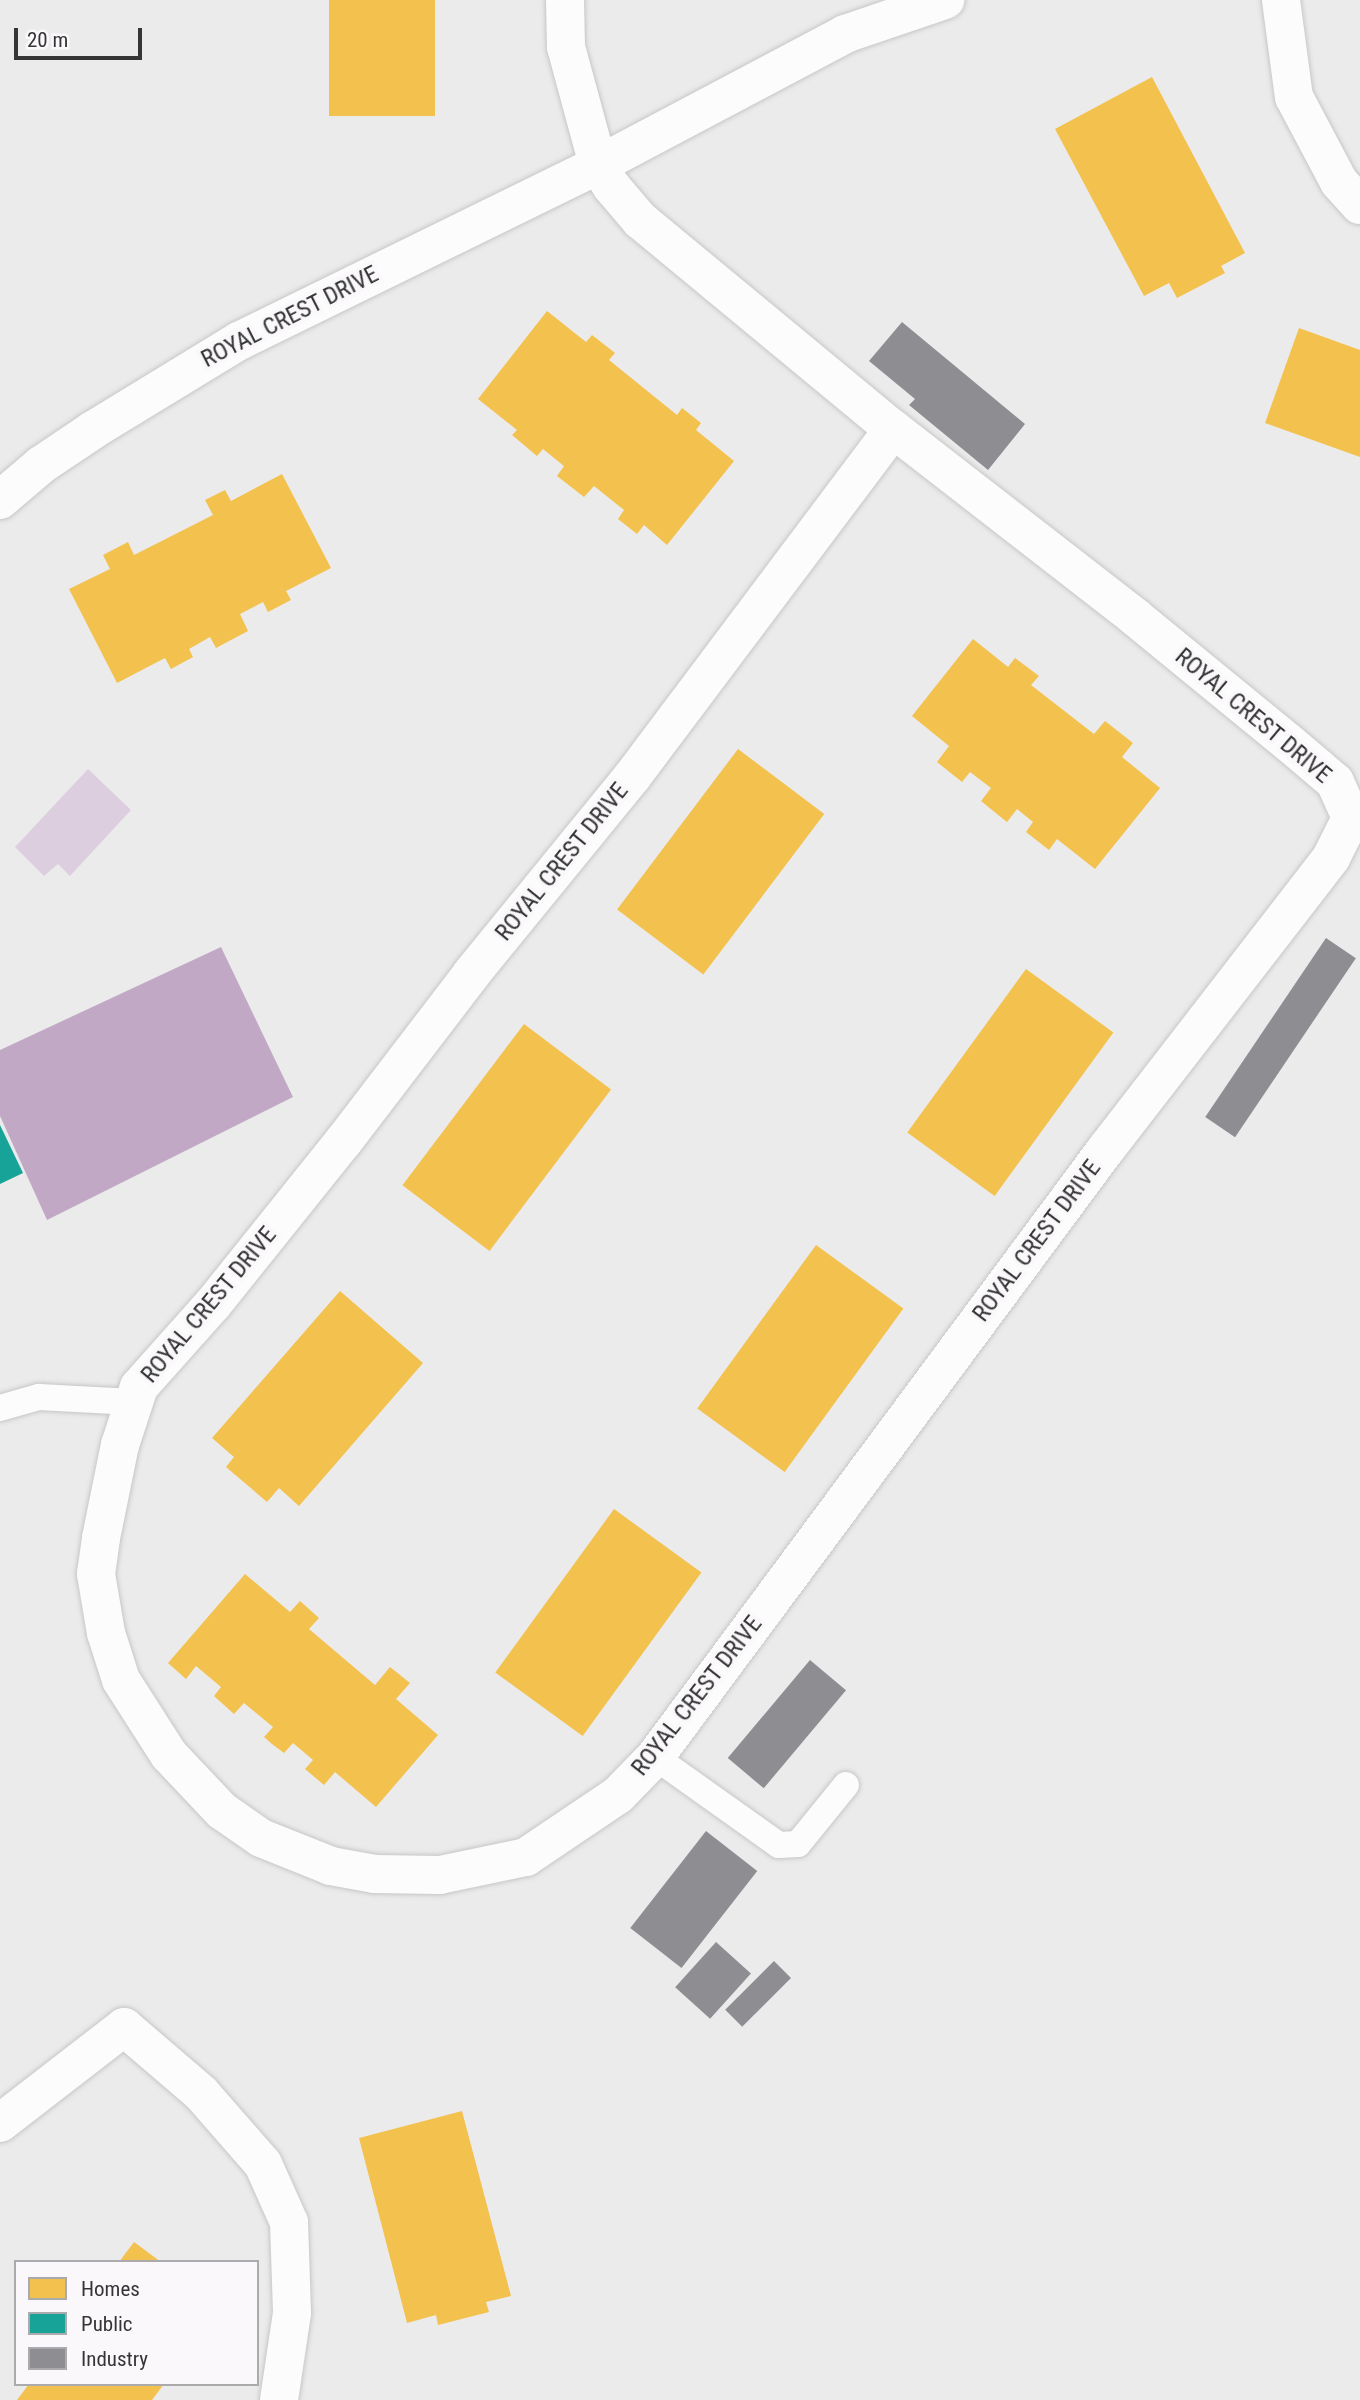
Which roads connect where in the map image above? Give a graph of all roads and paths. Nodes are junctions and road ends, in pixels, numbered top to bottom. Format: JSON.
{"nodes":[{"id":1,"x":565,"y":0,"type":"edge"},
{"id":2,"x":945,"y":0,"type":"edge"},
{"id":3,"x":1281,"y":0,"type":"edge"},
{"id":4,"x":598,"y":165,"type":"junction"},
{"id":5,"x":1360,"y":205,"type":"edge"},
{"id":6,"x":893,"y":429,"type":"junction"},
{"id":7,"x":0,"y":500,"type":"edge"},
{"id":8,"x":132,"y":1402,"type":"junction"},
{"id":9,"x":0,"y":1408,"type":"edge"},
{"id":10,"x":654,"y":1758,"type":"junction"},
{"id":11,"x":846,"y":1785,"type":"dead end"},
{"id":12,"x":0,"y":2123,"type":"edge"},
{"id":13,"x":279,"y":2400,"type":"edge"}],
"edges":[{"from":1,"to":4,"type":"street","name":"ROYAL CREST DRIVE"},
{"from":2,"to":4,"type":"street","name":"ROYAL CREST DRIVE"},
{"from":3,"to":5,"type":"street"},
{"from":4,"to":6,"type":"street","name":"ROYAL CREST DRIVE"},
{"from":4,"to":7,"type":"street","name":"ROYAL CREST DRIVE"},
{"from":6,"to":8,"type":"street","name":"ROYAL CREST DRIVE"},
{"from":6,"to":10,"type":"street","name":"ROYAL CREST DRIVE"},
{"from":8,"to":9,"type":"lane"},
{"from":8,"to":10,"type":"street","name":"ROYAL CREST DRIVE"},
{"from":10,"to":11,"type":"lane"},
{"from":12,"to":13,"type":"street"}]}
